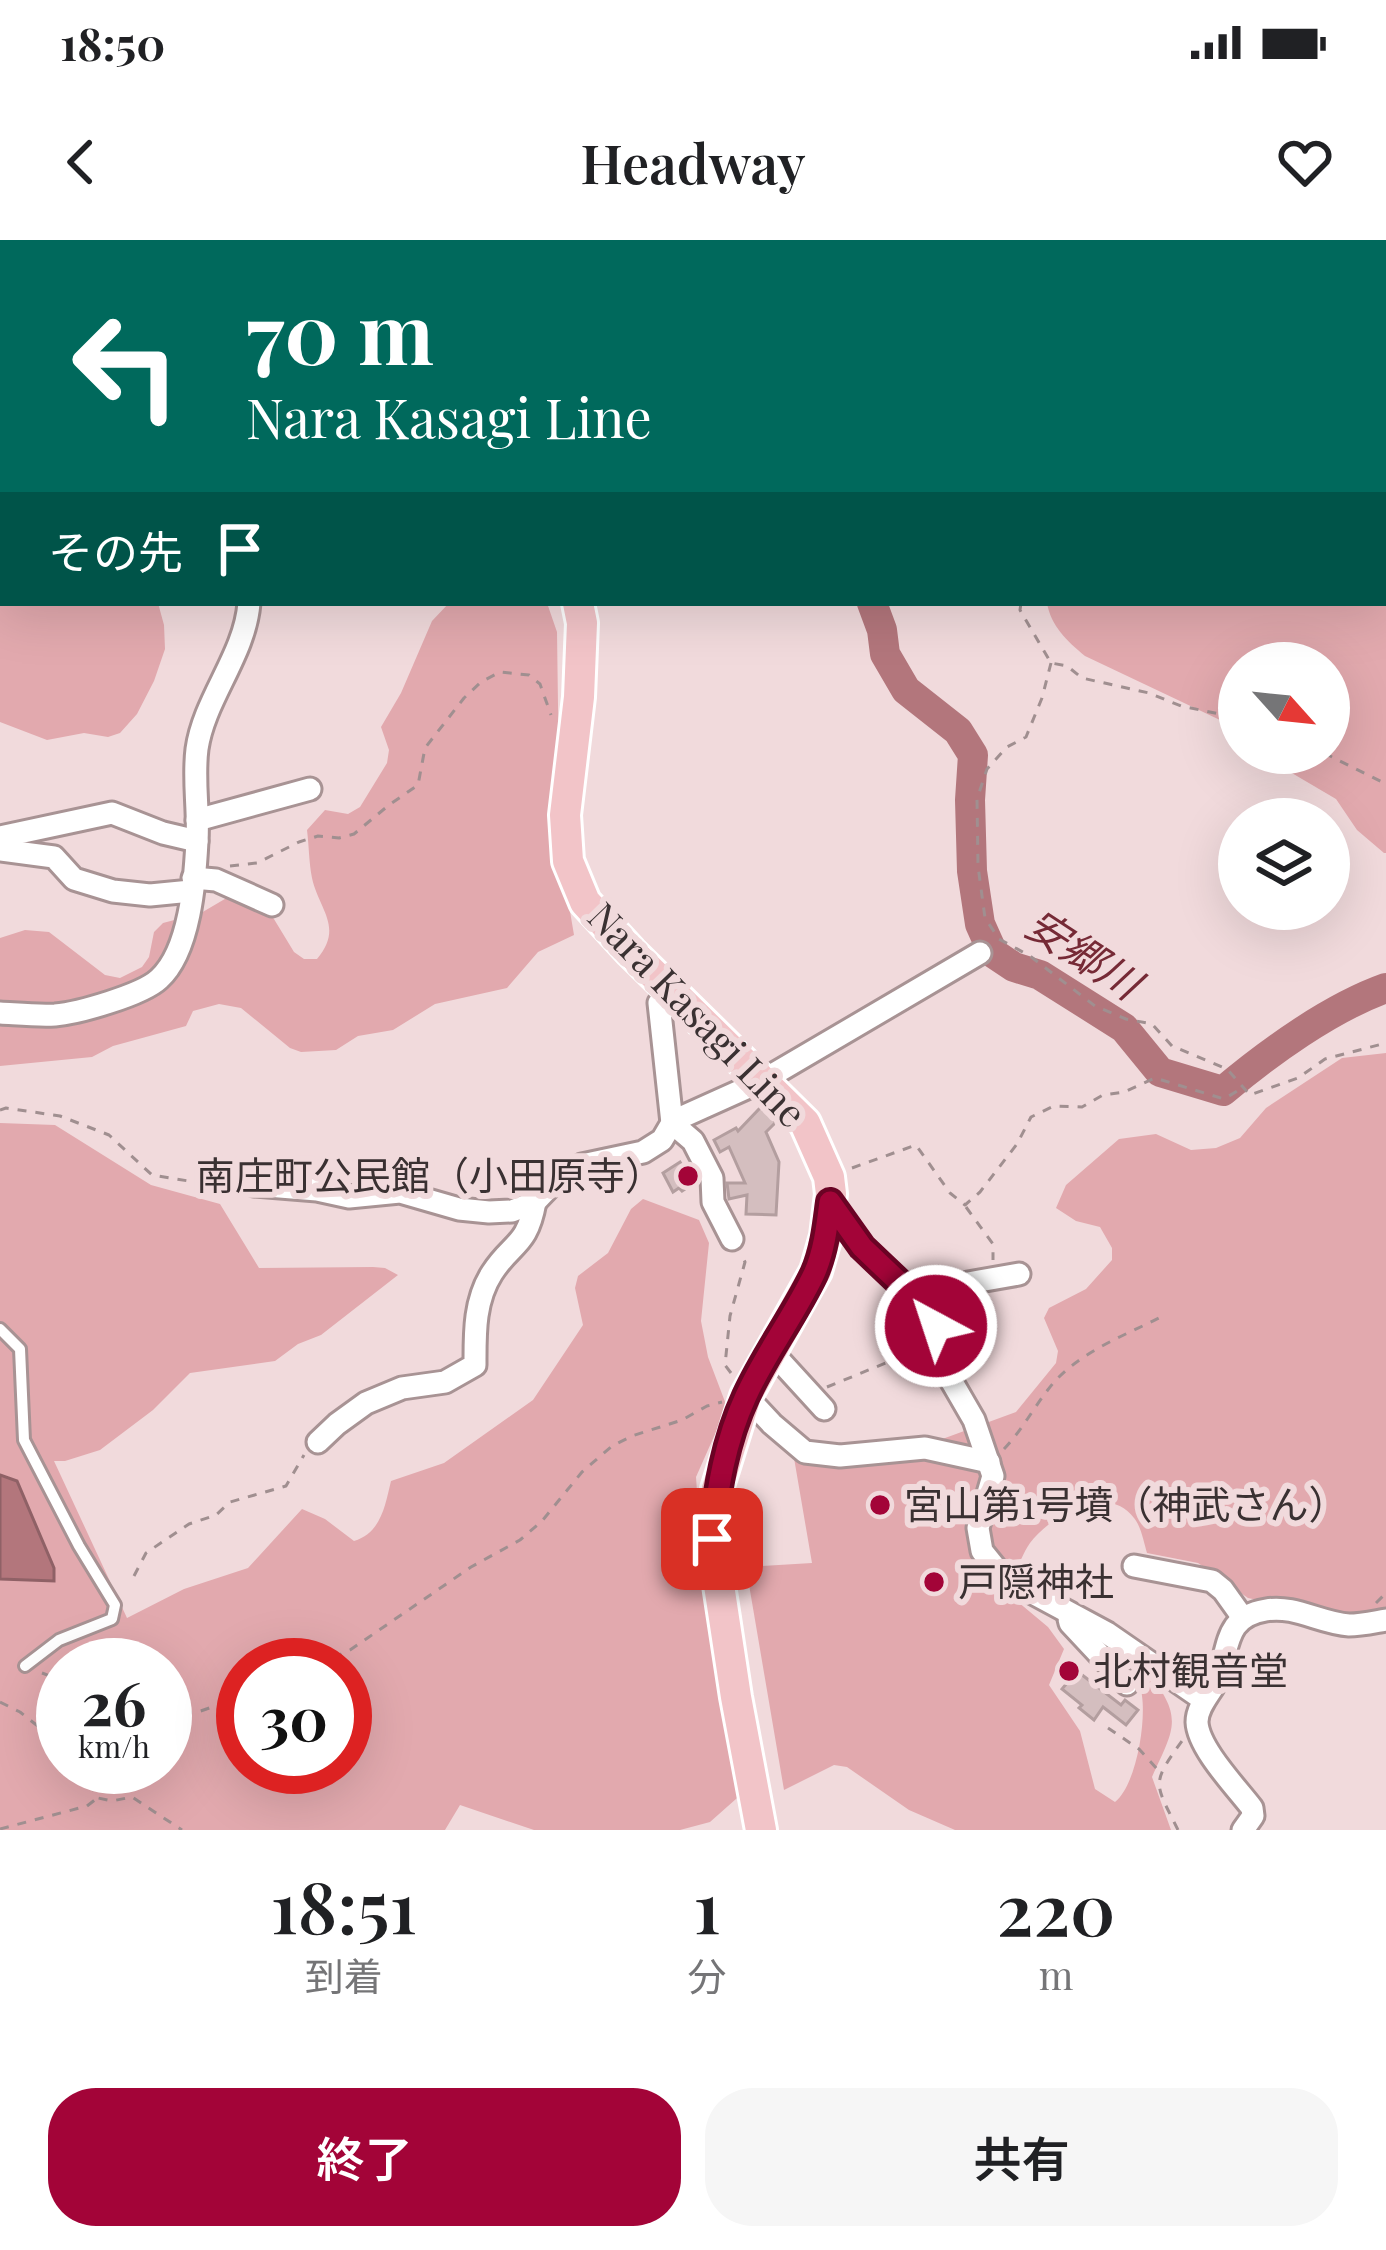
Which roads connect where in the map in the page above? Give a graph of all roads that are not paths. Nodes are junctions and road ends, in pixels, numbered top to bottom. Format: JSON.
{"nodes":[{"id":1,"x":248,"y":606,"type":"edge"},
{"id":2,"x":579,"y":606,"type":"edge"},
{"id":3,"x":310,"y":789,"type":"dead end"},
{"id":4,"x":197,"y":831,"type":"junction"},
{"id":5,"x":0,"y":837,"type":"edge"},
{"id":6,"x":0,"y":850,"type":"edge"},
{"id":7,"x":200,"y":883,"type":"junction"},
{"id":8,"x":272,"y":905,"type":"dead end"},
{"id":9,"x":980,"y":953,"type":"dead end"},
{"id":10,"x":672,"y":992,"type":"junction"},
{"id":11,"x":0,"y":1013,"type":"edge"},
{"id":12,"x":762,"y":1081,"type":"junction"},
{"id":13,"x":672,"y":1124,"type":"junction"},
{"id":14,"x":254,"y":1185,"type":"road end"},
{"id":15,"x":829,"y":1190,"type":"junction"},
{"id":16,"x":535,"y":1202,"type":"junction"},
{"id":17,"x":732,"y":1239,"type":"road end"},
{"id":18,"x":1019,"y":1274,"type":"dead end"},
{"id":19,"x":924,"y":1306,"type":"junction"},
{"id":20,"x":0,"y":1329,"type":"edge"},
{"id":21,"x":771,"y":1351,"type":"junction"},
{"id":22,"x":746,"y":1396,"type":"junction"},
{"id":23,"x":818,"y":1402,"type":"road end"},
{"id":24,"x":318,"y":1442,"type":"road end"},
{"id":25,"x":989,"y":1462,"type":"junction"},
{"id":26,"x":1134,"y":1566,"type":"dead end"},
{"id":27,"x":1067,"y":1612,"type":"junction"},
{"id":28,"x":1243,"y":1618,"type":"junction"},
{"id":29,"x":1386,"y":1621,"type":"edge"},
{"id":30,"x":25,"y":1666,"type":"road end"},
{"id":31,"x":1127,"y":1684,"type":"dead end"},
{"id":32,"x":1200,"y":1710,"type":"junction"},
{"id":33,"x":761,"y":1830,"type":"edge"},
{"id":34,"x":1243,"y":1830,"type":"edge"}],
"edges":[{"from":1,"to":4,"type":"street"},
{"from":2,"to":10,"type":"main road","name":"Nara Kasagi Line"},
{"from":3,"to":4,"type":"street"},
{"from":4,"to":5,"type":"street"},
{"from":4,"to":7,"type":"street"},
{"from":6,"to":7,"type":"street"},
{"from":7,"to":8,"type":"street"},
{"from":7,"to":11,"type":"street"},
{"from":9,"to":12,"type":"street"},
{"from":10,"to":12,"type":"main road","name":"Nara Kasagi Line"},
{"from":10,"to":13,"type":"street"},
{"from":12,"to":13,"type":"street"},
{"from":12,"to":15,"type":"main road","name":"Nara Kasagi Line"},
{"from":13,"to":16,"type":"street"},
{"from":13,"to":17,"type":"street"},
{"from":14,"to":16,"type":"street"},
{"from":15,"to":19,"type":"street"},
{"from":15,"to":21,"type":"main road"},
{"from":16,"to":24,"type":"street"},
{"from":18,"to":19,"type":"street"},
{"from":19,"to":25,"type":"street"},
{"from":20,"to":30,"type":"lane"},
{"from":21,"to":22,"type":"main road"},
{"from":21,"to":23,"type":"street"},
{"from":22,"to":25,"type":"street"},
{"from":22,"to":33,"type":"main road"},
{"from":25,"to":27,"type":"street"},
{"from":26,"to":28,"type":"street"},
{"from":27,"to":31,"type":"street"},
{"from":27,"to":32,"type":"street"},
{"from":28,"to":29,"type":"street"},
{"from":28,"to":32,"type":"street"},
{"from":32,"to":34,"type":"street"}]}
